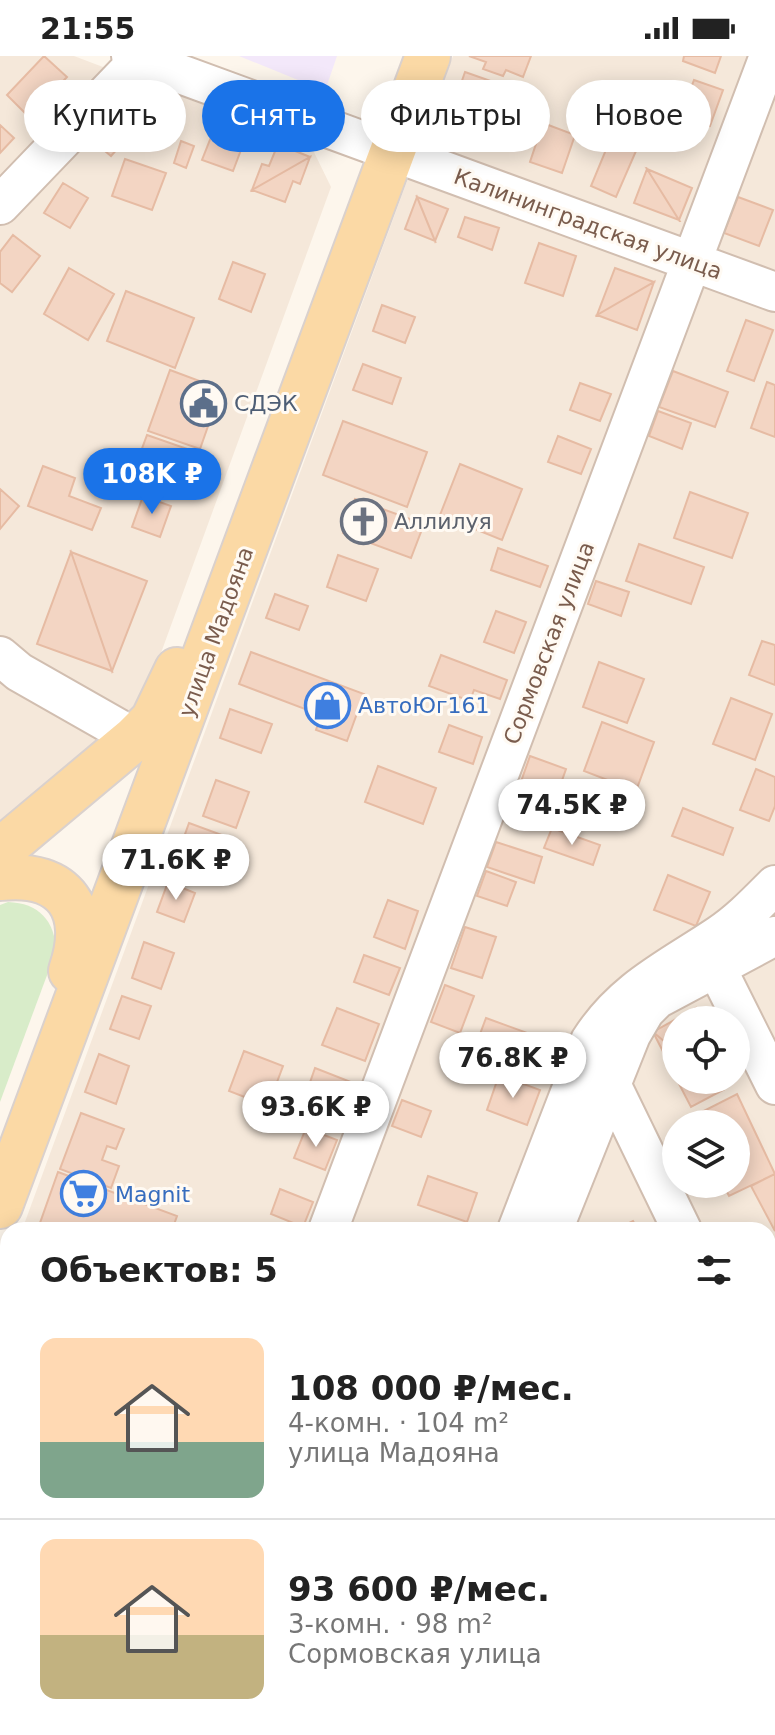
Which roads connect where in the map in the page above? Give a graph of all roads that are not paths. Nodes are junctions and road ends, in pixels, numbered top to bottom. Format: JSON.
{"nodes":[{"id":1,"x":403,"y":56,"type":"edge"},
{"id":2,"x":428,"y":56,"type":"edge"},
{"id":3,"x":769,"y":56,"type":"edge"},
{"id":4,"x":136,"y":58,"type":"edge"},
{"id":5,"x":398,"y":80,"type":"edge"},
{"id":6,"x":416,"y":80,"type":"edge"},
{"id":7,"x":361,"y":142,"type":"edge"},
{"id":8,"x":381,"y":152,"type":"edge"},
{"id":9,"x":381,"y":152,"type":"edge"},
{"id":10,"x":388,"y":152,"type":"edge"},
{"id":11,"x":0,"y":205,"type":"edge"},
{"id":12,"x":693,"y":262,"type":"junction"},
{"id":13,"x":775,"y":292,"type":"edge"},
{"id":14,"x":0,"y":656,"type":"edge"},
{"id":15,"x":135,"y":738,"type":"junction"},
{"id":16,"x":0,"y":851,"type":"edge"},
{"id":17,"x":0,"y":878,"type":"edge"},
{"id":18,"x":775,"y":885,"type":"edge"},
{"id":19,"x":775,"y":936,"type":"edge"},
{"id":20,"x":716,"y":967,"type":"junction"},
{"id":21,"x":52,"y":1064,"type":"junction"},
{"id":22,"x":775,"y":1085,"type":"edge"},
{"id":23,"x":612,"y":1086,"type":"junction"},
{"id":24,"x":0,"y":1206,"type":"edge"},
{"id":25,"x":331,"y":1222,"type":"edge"},
{"id":26,"x":520,"y":1222,"type":"edge"},
{"id":27,"x":556,"y":1222,"type":"edge"},
{"id":28,"x":678,"y":1222,"type":"edge"}],
"edges":[{"from":1,"to":5,"type":"main road","name":"улица Мадояна"},
{"from":2,"to":6,"type":"main road","name":"улица Мадояна"},
{"from":3,"to":12,"type":"street","name":"Сормовская улица"},
{"from":4,"to":7,"type":"street","name":"Калининградская улица"},
{"from":4,"to":11,"type":"street"},
{"from":8,"to":15,"type":"main road","name":"улица Мадояна"},
{"from":9,"to":21,"type":"main road","name":"улица Мадояна"},
{"from":10,"to":12,"type":"street","name":"Калининградская улица"},
{"from":12,"to":13,"type":"street","name":"Калининградская улица"},
{"from":12,"to":25,"type":"street","name":"Сормовская улица"},
{"from":14,"to":15,"type":"street"},
{"from":15,"to":16,"type":"main road","name":"улица Мадояна"},
{"from":17,"to":21,"type":"main road"},
{"from":18,"to":26,"type":"street"},
{"from":19,"to":20,"type":"street"},
{"from":20,"to":22,"type":"street"},
{"from":20,"to":23,"type":"street"},
{"from":21,"to":24,"type":"main road","name":"улица Мадояна"},
{"from":23,"to":27,"type":"street"},
{"from":23,"to":28,"type":"street"}]}
